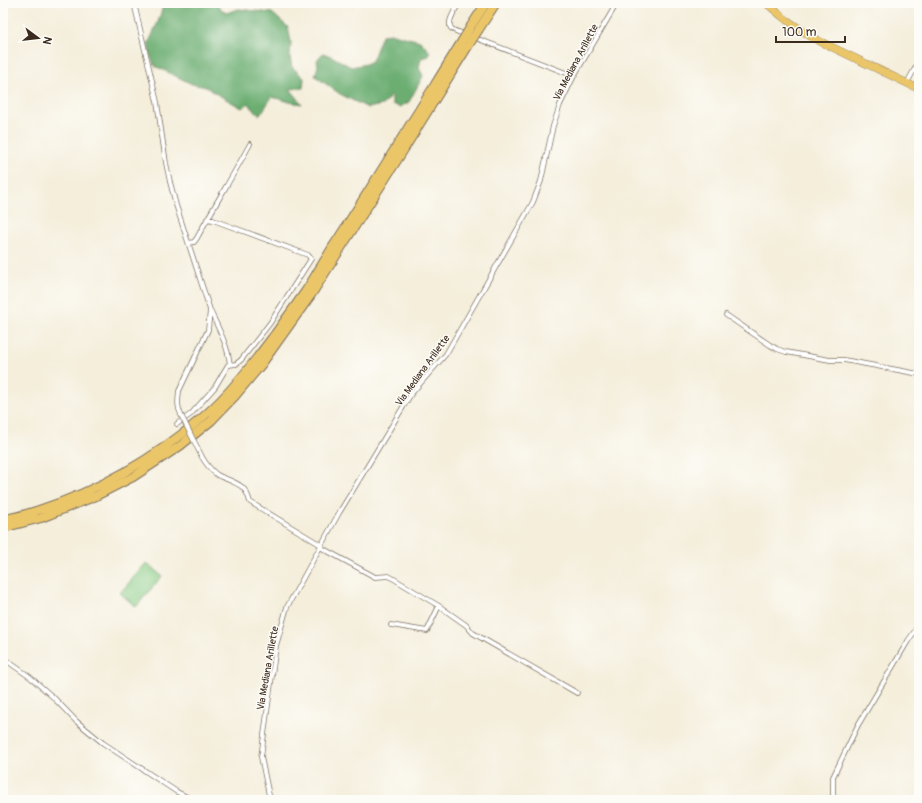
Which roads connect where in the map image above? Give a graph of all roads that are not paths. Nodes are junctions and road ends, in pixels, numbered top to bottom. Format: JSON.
{"nodes":[{"id":1,"x":134,"y":3,"type":"edge"},
{"id":2,"x":459,"y":3,"type":"edge"},
{"id":3,"x":486,"y":3,"type":"edge"},
{"id":4,"x":496,"y":3,"type":"edge"},
{"id":5,"x":617,"y":3,"type":"edge"},
{"id":6,"x":766,"y":3,"type":"edge"},
{"id":7,"x":466,"y":42,"type":"junction"},
{"id":8,"x":919,"y":61,"type":"edge"},
{"id":9,"x":574,"y":76,"type":"junction"},
{"id":10,"x":907,"y":83,"type":"junction"},
{"id":11,"x":919,"y":89,"type":"edge"},
{"id":12,"x":250,"y":144,"type":"dead end"},
{"id":13,"x":207,"y":219,"type":"junction"},
{"id":14,"x":188,"y":243,"type":"junction"},
{"id":15,"x":210,"y":310,"type":"junction"},
{"id":16,"x":726,"y":315,"type":"dead end"},
{"id":17,"x":230,"y":365,"type":"junction"},
{"id":18,"x":919,"y":374,"type":"edge"},
{"id":19,"x":176,"y":424,"type":"dead end"},
{"id":20,"x":3,"y":520,"type":"edge"},
{"id":21,"x":3,"y":528,"type":"edge"},
{"id":22,"x":320,"y":546,"type":"junction"},
{"id":23,"x":439,"y":606,"type":"junction"},
{"id":24,"x":390,"y":625,"type":"dead end"},
{"id":25,"x":919,"y":625,"type":"edge"},
{"id":26,"x":3,"y":658,"type":"edge"},
{"id":27,"x":576,"y":693,"type":"dead end"},
{"id":28,"x":193,"y":800,"type":"edge"},
{"id":29,"x":270,"y":800,"type":"edge"},
{"id":30,"x":836,"y":800,"type":"edge"}],
"edges":[{"from":1,"to":14,"type":"street"},
{"from":2,"to":9,"type":"street"},
{"from":3,"to":7,"type":"highway","bridge":true},
{"from":4,"to":7,"type":"highway","bridge":true},
{"from":5,"to":9,"type":"street","name":"Via Mediana Arillette"},
{"from":6,"to":10,"type":"main road"},
{"from":7,"to":20,"type":"highway"},
{"from":7,"to":21,"type":"highway"},
{"from":8,"to":10,"type":"street"},
{"from":9,"to":22,"type":"street","name":"Via Mediana Arillette"},
{"from":10,"to":11,"type":"main road"},
{"from":12,"to":13,"type":"street"},
{"from":13,"to":14,"type":"street"},
{"from":13,"to":17,"type":"street"},
{"from":14,"to":15,"type":"street"},
{"from":15,"to":17,"type":"street"},
{"from":15,"to":22,"type":"street","bridge":true},
{"from":16,"to":18,"type":"street"},
{"from":17,"to":19,"type":"street"},
{"from":22,"to":23,"type":"street"},
{"from":22,"to":29,"type":"street","name":"Via Mediana Arillette"},
{"from":23,"to":24,"type":"street"},
{"from":23,"to":27,"type":"street"},
{"from":25,"to":30,"type":"street"},
{"from":26,"to":28,"type":"street"}]}
